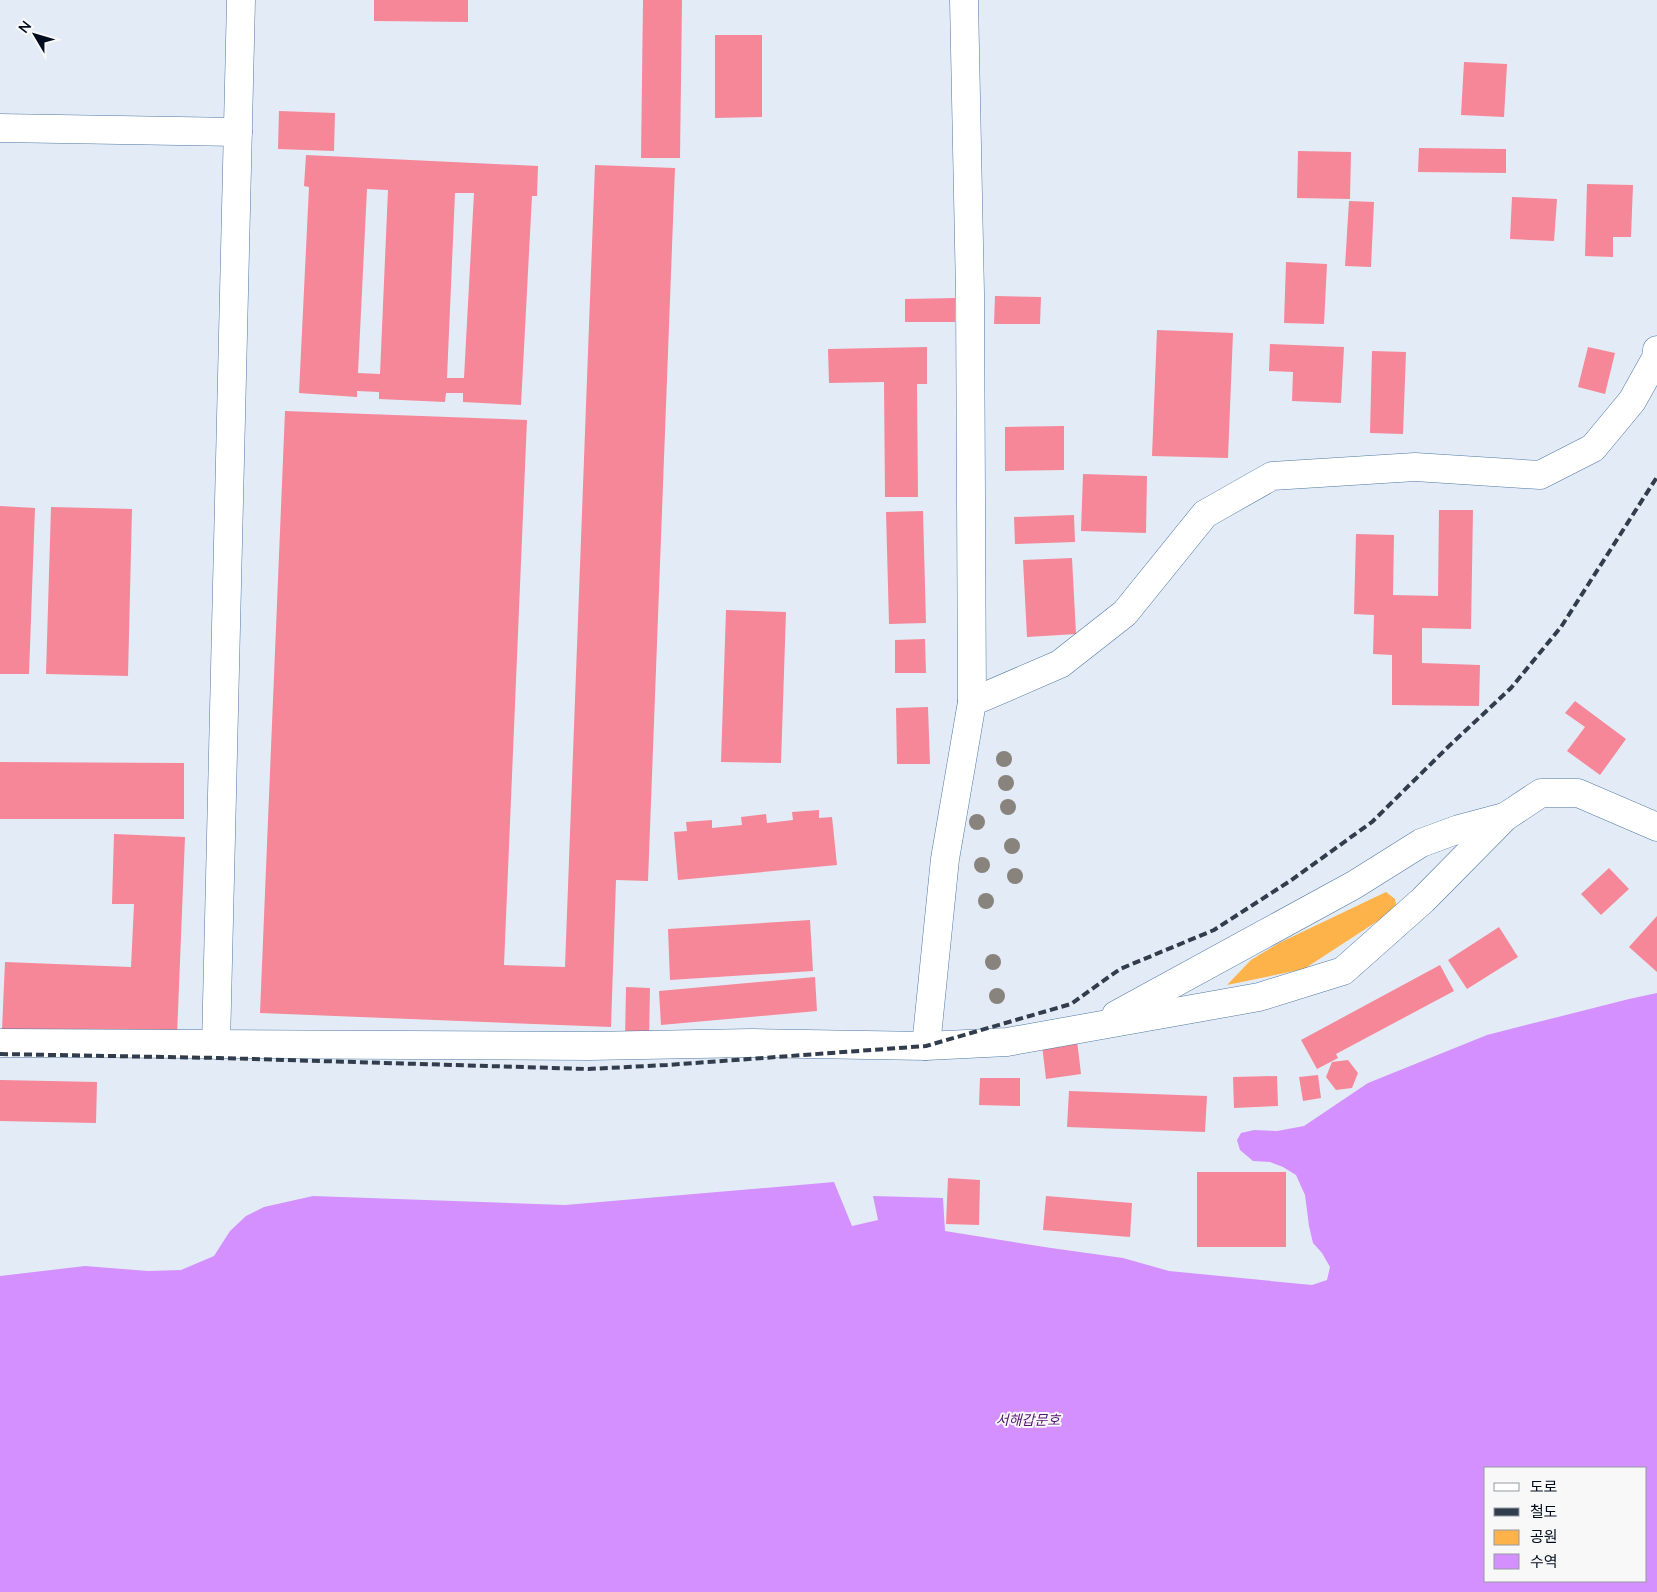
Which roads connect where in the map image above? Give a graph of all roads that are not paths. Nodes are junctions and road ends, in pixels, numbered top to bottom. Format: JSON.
{"nodes":[{"id":1,"x":241,"y":0,"type":"edge"},
{"id":2,"x":964,"y":0,"type":"edge"},
{"id":3,"x":0,"y":128,"type":"edge"},
{"id":4,"x":238,"y":132,"type":"junction"},
{"id":5,"x":1657,"y":350,"type":"edge"},
{"id":6,"x":972,"y":702,"type":"junction"},
{"id":7,"x":1505,"y":816,"type":"junction"},
{"id":8,"x":1657,"y":827,"type":"edge"},
{"id":9,"x":1095,"y":1026,"type":"junction"},
{"id":10,"x":0,"y":1043,"type":"edge"},
{"id":11,"x":216,"y":1045,"type":"junction"},
{"id":12,"x":926,"y":1046,"type":"junction"}],
"edges":[{"from":1,"to":4,"type":"street"},
{"from":2,"to":6,"type":"street"},
{"from":3,"to":4,"type":"street"},
{"from":4,"to":11,"type":"street"},
{"from":5,"to":6,"type":"street"},
{"from":6,"to":12,"type":"street"},
{"from":7,"to":8,"type":"street"},
{"from":7,"to":9,"type":"street"},
{"from":7,"to":9,"type":"street"},
{"from":9,"to":12,"type":"street"},
{"from":10,"to":11,"type":"street"},
{"from":11,"to":12,"type":"street"}]}
